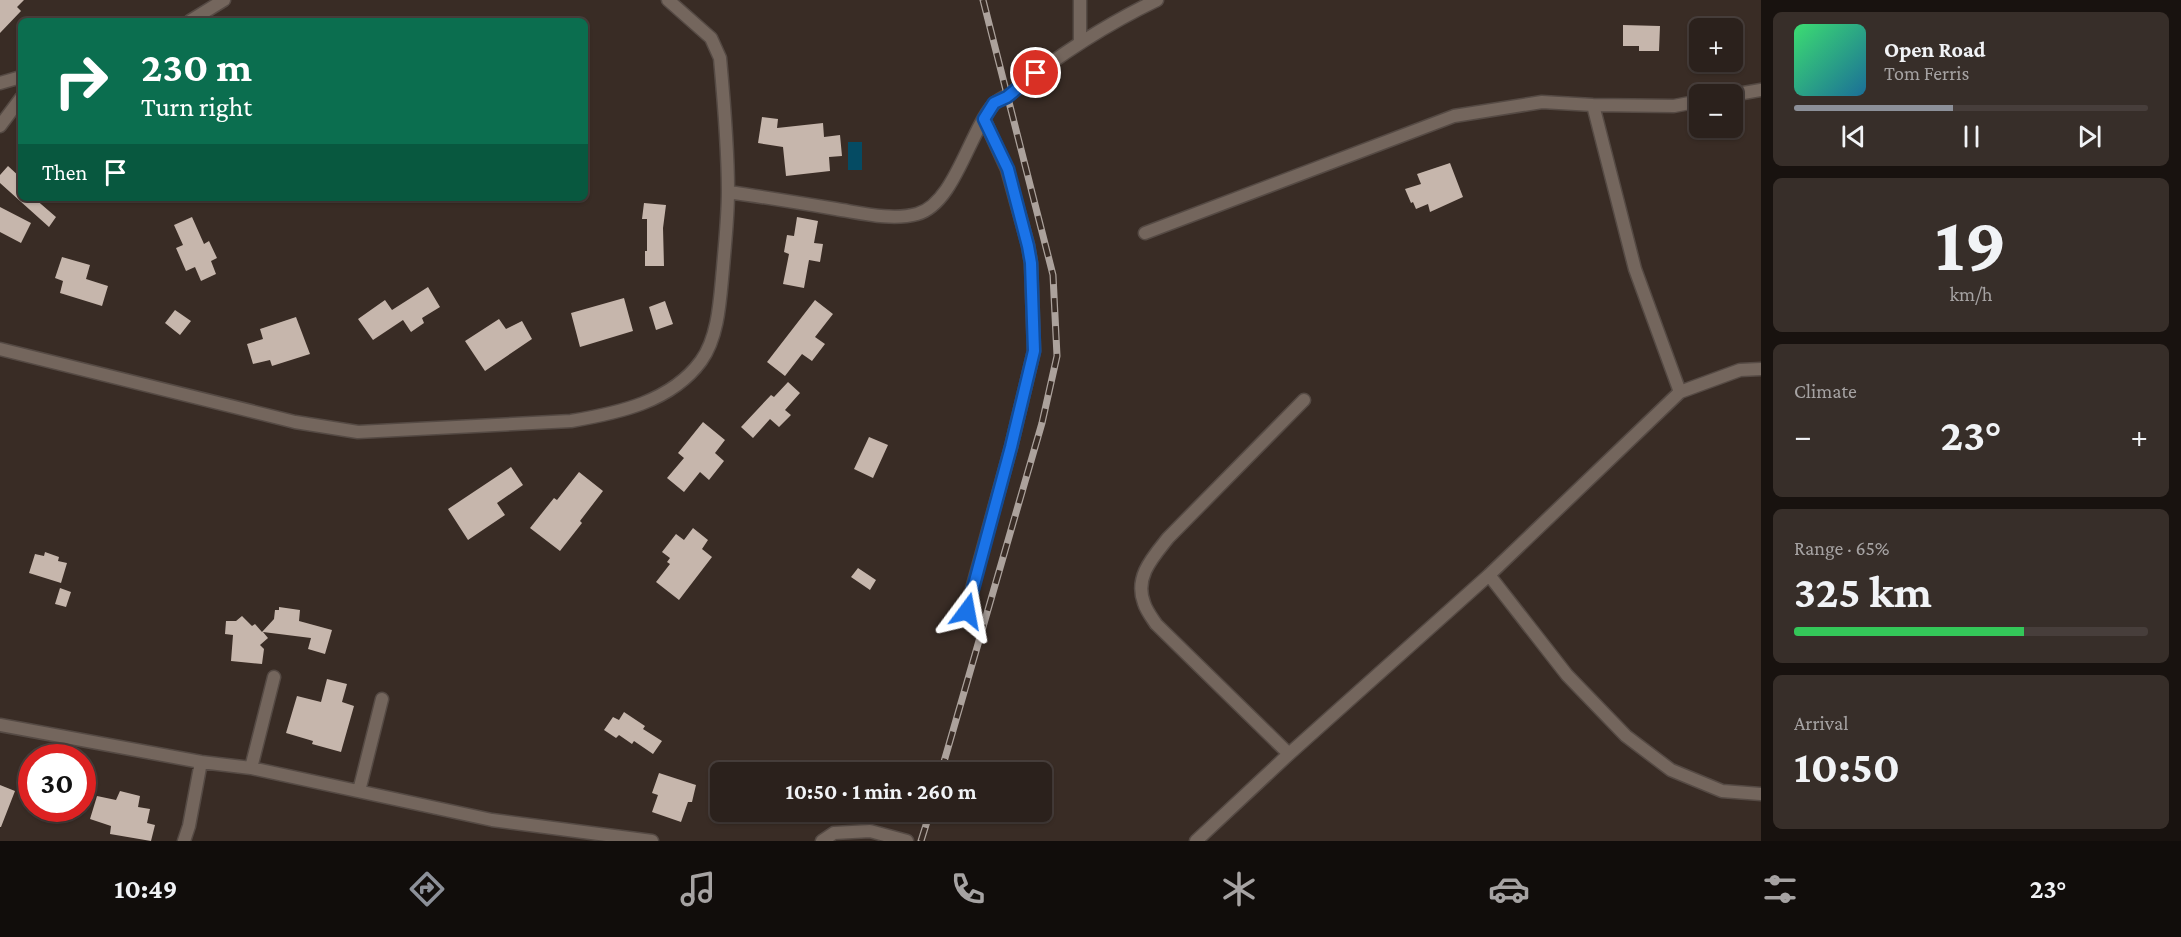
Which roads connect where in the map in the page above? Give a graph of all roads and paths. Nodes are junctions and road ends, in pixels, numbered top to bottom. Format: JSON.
{"nodes":[{"id":1,"x":224,"y":0,"type":"edge"},
{"id":2,"x":668,"y":0,"type":"edge"},
{"id":3,"x":1080,"y":0,"type":"edge"},
{"id":4,"x":1156,"y":0,"type":"edge"},
{"id":5,"x":195,"y":18,"type":"edge"},
{"id":6,"x":1080,"y":41,"type":"junction"},
{"id":7,"x":18,"y":78,"type":"edge"},
{"id":8,"x":0,"y":83,"type":"edge"},
{"id":9,"x":1761,"y":90,"type":"edge"},
{"id":10,"x":1743,"y":93,"type":"edge"},
{"id":11,"x":18,"y":102,"type":"edge"},
{"id":12,"x":1689,"y":103,"type":"edge"},
{"id":13,"x":1593,"y":105,"type":"junction"},
{"id":14,"x":984,"y":119,"type":"junction"},
{"id":15,"x":0,"y":126,"type":"edge"},
{"id":16,"x":728,"y":192,"type":"junction"},
{"id":17,"x":1145,"y":233,"type":"dead end"},
{"id":18,"x":0,"y":349,"type":"edge"},
{"id":19,"x":1761,"y":369,"type":"edge"},
{"id":20,"x":1680,"y":392,"type":"junction"},
{"id":21,"x":1304,"y":400,"type":"dead end"},
{"id":22,"x":1489,"y":575,"type":"junction"},
{"id":23,"x":978,"y":622,"type":"dead end"},
{"id":24,"x":274,"y":677,"type":"dead end"},
{"id":25,"x":382,"y":699,"type":"dead end"},
{"id":26,"x":0,"y":725,"type":"edge"},
{"id":27,"x":1288,"y":754,"type":"junction"},
{"id":28,"x":201,"y":762,"type":"junction"},
{"id":29,"x":251,"y":768,"type":"junction"},
{"id":30,"x":358,"y":791,"type":"junction"},
{"id":31,"x":1761,"y":794,"type":"edge"},
{"id":32,"x":184,"y":841,"type":"edge"},
{"id":33,"x":652,"y":841,"type":"edge"},
{"id":34,"x":822,"y":841,"type":"edge"},
{"id":35,"x":908,"y":841,"type":"edge"},
{"id":36,"x":1196,"y":841,"type":"edge"}],
"edges":[{"from":1,"to":5,"type":"street"},
{"from":2,"to":16,"type":"street"},
{"from":3,"to":6,"type":"street"},
{"from":4,"to":6,"type":"street"},
{"from":6,"to":14,"type":"street"},
{"from":7,"to":8,"type":"street"},
{"from":9,"to":10,"type":"street"},
{"from":11,"to":15,"type":"street"},
{"from":12,"to":13,"type":"street"},
{"from":13,"to":17,"type":"street"},
{"from":13,"to":20,"type":"street"},
{"from":14,"to":16,"type":"street"},
{"from":14,"to":23,"type":"street"},
{"from":16,"to":18,"type":"street"},
{"from":19,"to":20,"type":"street"},
{"from":20,"to":22,"type":"street"},
{"from":21,"to":27,"type":"street"},
{"from":22,"to":27,"type":"street"},
{"from":22,"to":31,"type":"street"},
{"from":24,"to":29,"type":"street"},
{"from":25,"to":30,"type":"street"},
{"from":26,"to":28,"type":"street"},
{"from":27,"to":36,"type":"street"},
{"from":28,"to":29,"type":"street"},
{"from":28,"to":32,"type":"street"},
{"from":29,"to":30,"type":"street"},
{"from":30,"to":33,"type":"street"},
{"from":34,"to":35,"type":"street"}]}
